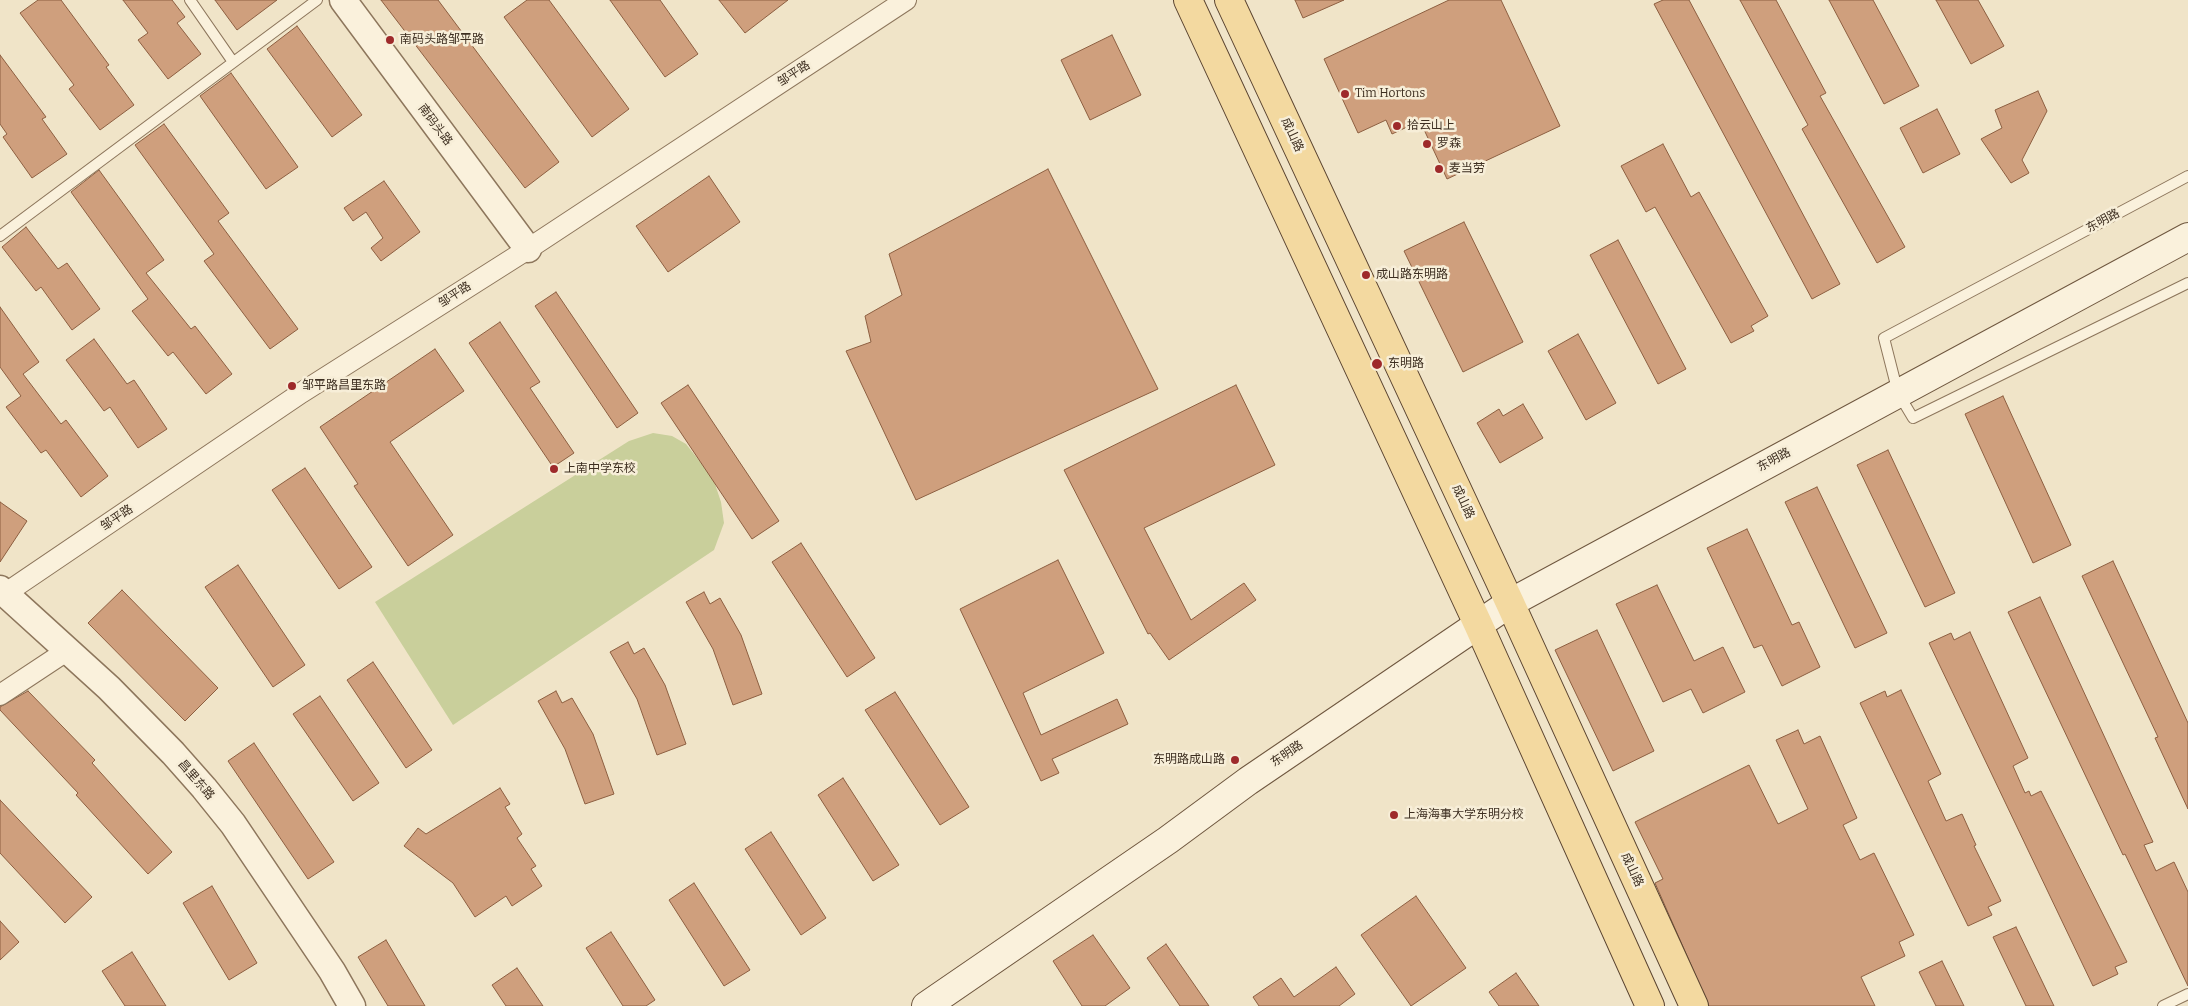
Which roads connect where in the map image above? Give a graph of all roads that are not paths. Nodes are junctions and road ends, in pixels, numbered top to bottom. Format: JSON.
{"nodes":[{"id":1,"x":190,"y":0,"type":"edge"},
{"id":2,"x":316,"y":0,"type":"edge"},
{"id":3,"x":343,"y":0,"type":"edge"},
{"id":4,"x":906,"y":0,"type":"edge"},
{"id":5,"x":1188,"y":0,"type":"edge"},
{"id":6,"x":1229,"y":0,"type":"edge"},
{"id":7,"x":233,"y":62,"type":"junction"},
{"id":8,"x":2188,"y":176,"type":"edge"},
{"id":9,"x":0,"y":236,"type":"edge"},
{"id":10,"x":2188,"y":236,"type":"edge"},
{"id":11,"x":528,"y":248,"type":"junction"},
{"id":12,"x":2188,"y":283,"type":"edge"},
{"id":13,"x":1898,"y":393,"type":"junction"},
{"id":14,"x":3,"y":591,"type":"edge"},
{"id":15,"x":1510,"y":602,"type":"junction"},
{"id":16,"x":1478,"y":624,"type":"junction"},
{"id":17,"x":68,"y":650,"type":"junction"},
{"id":18,"x":0,"y":695,"type":"edge"},
{"id":19,"x":2188,"y":994,"type":"edge"},
{"id":20,"x":352,"y":1006,"type":"edge"},
{"id":21,"x":926,"y":1006,"type":"edge"},
{"id":22,"x":1650,"y":1006,"type":"edge"},
{"id":23,"x":1694,"y":1006,"type":"edge"},
{"id":24,"x":2163,"y":1006,"type":"edge"}],
"edges":[{"from":1,"to":7,"type":"lane"},
{"from":2,"to":7,"type":"lane"},
{"from":3,"to":11,"type":"street","name":"南码头路"},
{"from":4,"to":11,"type":"street","name":"邹平路"},
{"from":5,"to":16,"type":"main road"},
{"from":6,"to":15,"type":"main road","name":"成山路"},
{"from":7,"to":9,"type":"lane"},
{"from":8,"to":13,"type":"lane","name":"东明路"},
{"from":10,"to":13,"type":"main road","name":"东明路"},
{"from":11,"to":14,"type":"street","name":"邹平路"},
{"from":12,"to":13,"type":"lane","name":"东明路"},
{"from":13,"to":15,"type":"main road","name":"东明路"},
{"from":14,"to":17,"type":"street","name":"昌里东路"},
{"from":15,"to":16,"type":"main road","name":"东明路"},
{"from":15,"to":23,"type":"main road","name":"成山路"},
{"from":16,"to":21,"type":"main road","name":"东明路"},
{"from":16,"to":22,"type":"main road"},
{"from":17,"to":18,"type":"street"},
{"from":17,"to":20,"type":"street","name":"昌里东路"},
{"from":19,"to":24,"type":"lane"}]}
